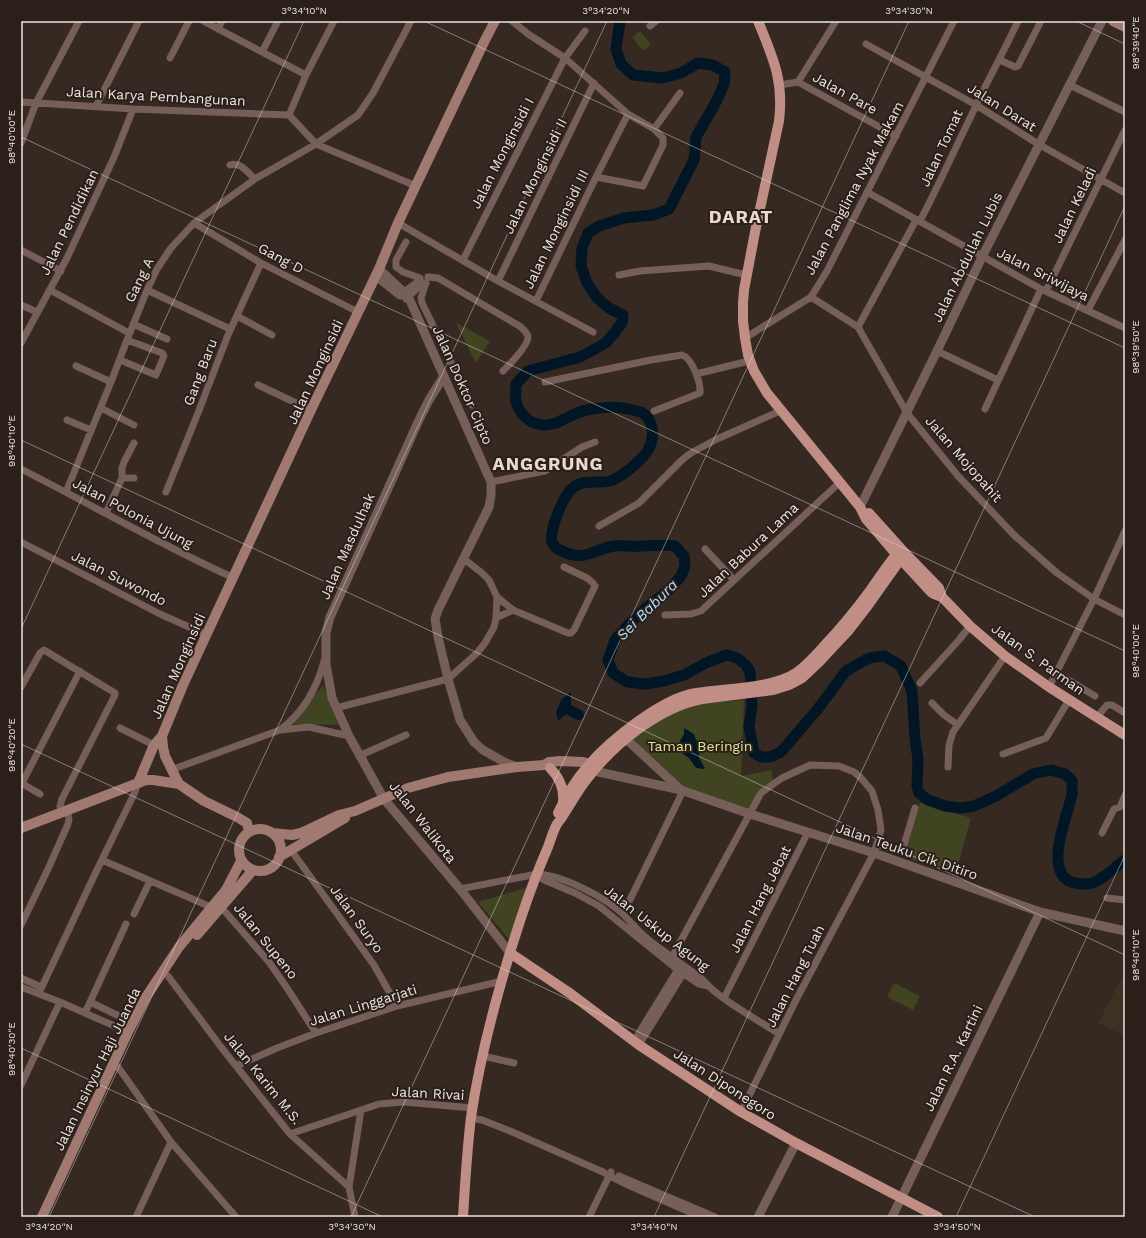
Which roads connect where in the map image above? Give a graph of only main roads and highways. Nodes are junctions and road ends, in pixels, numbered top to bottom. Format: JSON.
{"nodes":[{"id":1,"x":495,"y":21,"type":"edge"},
{"id":2,"x":758,"y":21,"type":"edge"},
{"id":3,"x":1113,"y":21,"type":"edge"},
{"id":4,"x":1125,"y":27,"type":"edge"},
{"id":5,"x":860,"y":508,"type":"junction"},
{"id":6,"x":888,"y":545,"type":"junction"},
{"id":7,"x":901,"y":554,"type":"junction"},
{"id":8,"x":885,"y":570,"type":"junction"},
{"id":9,"x":765,"y":688,"type":"junction"},
{"id":10,"x":729,"y":692,"type":"junction"},
{"id":11,"x":1125,"y":735,"type":"edge"},
{"id":12,"x":162,"y":736,"type":"junction"},
{"id":13,"x":547,"y":766,"type":"junction"},
{"id":14,"x":592,"y":767,"type":"junction"},
{"id":15,"x":138,"y":783,"type":"junction"},
{"id":16,"x":179,"y":784,"type":"junction"},
{"id":17,"x":563,"y":801,"type":"junction"},
{"id":18,"x":355,"y":811,"type":"junction"},
{"id":19,"x":557,"y":823,"type":"junction"},
{"id":20,"x":21,"y":828,"type":"edge"},
{"id":21,"x":249,"y":832,"type":"junction"},
{"id":22,"x":272,"y":833,"type":"junction"},
{"id":23,"x":280,"y":858,"type":"junction"},
{"id":24,"x":241,"y":861,"type":"junction"},
{"id":25,"x":253,"y":870,"type":"junction"},
{"id":26,"x":216,"y":907,"type":"junction"},
{"id":27,"x":510,"y":953,"type":"junction"},
{"id":28,"x":42,"y":1217,"type":"edge"},
{"id":29,"x":48,"y":1217,"type":"edge"},
{"id":30,"x":463,"y":1217,"type":"edge"},
{"id":31,"x":938,"y":1217,"type":"edge"}],
"edges":[{"from":1,"to":12,"type":"main road","name":"Jalan Monginsidi"},
{"from":2,"to":5,"type":"main road"},
{"from":3,"to":4,"type":"main road"},
{"from":5,"to":6,"type":"main road"},
{"from":5,"to":7,"type":"main road"},
{"from":6,"to":7,"type":"main road"},
{"from":6,"to":8,"type":"main road"},
{"from":7,"to":8,"type":"main road"},
{"from":7,"to":9,"type":"main road"},
{"from":7,"to":11,"type":"main road","name":"Jalan S. Parman"},
{"from":8,"to":9,"type":"main road"},
{"from":9,"to":10,"type":"main road"},
{"from":10,"to":14,"type":"main road"},
{"from":10,"to":14,"type":"main road"},
{"from":12,"to":15,"type":"main road","name":"Jalan Monginsidi"},
{"from":12,"to":16,"type":"main road","name":"Jalan Monginsidi"},
{"from":13,"to":14,"type":"main road"},
{"from":13,"to":17,"type":"main road"},
{"from":13,"to":18,"type":"main road"},
{"from":14,"to":17,"type":"main road"},
{"from":14,"to":19,"type":"main road"},
{"from":15,"to":16,"type":"main road"},
{"from":15,"to":20,"type":"main road"},
{"from":16,"to":21,"type":"main road","name":"Jalan Monginsidi"},
{"from":17,"to":19,"type":"main road"},
{"from":18,"to":22,"type":"main road"},
{"from":18,"to":23,"type":"main road"},
{"from":19,"to":27,"type":"main road"},
{"from":21,"to":22,"type":"main road"},
{"from":21,"to":24,"type":"main road"},
{"from":22,"to":23,"type":"main road"},
{"from":23,"to":25,"type":"main road"},
{"from":24,"to":25,"type":"main road"},
{"from":24,"to":26,"type":"main road","name":"Jalan Insinyur Haji Juanda"},
{"from":25,"to":26,"type":"main road","name":"Jalan Insinyur Haji Juanda"},
{"from":26,"to":28,"type":"main road","name":"Jalan Insinyur Haji Juanda"},
{"from":26,"to":29,"type":"main road","name":"Jalan Insinyur Haji Juanda"},
{"from":27,"to":30,"type":"main road"},
{"from":27,"to":31,"type":"main road","name":"Jalan Diponegoro"}]}
